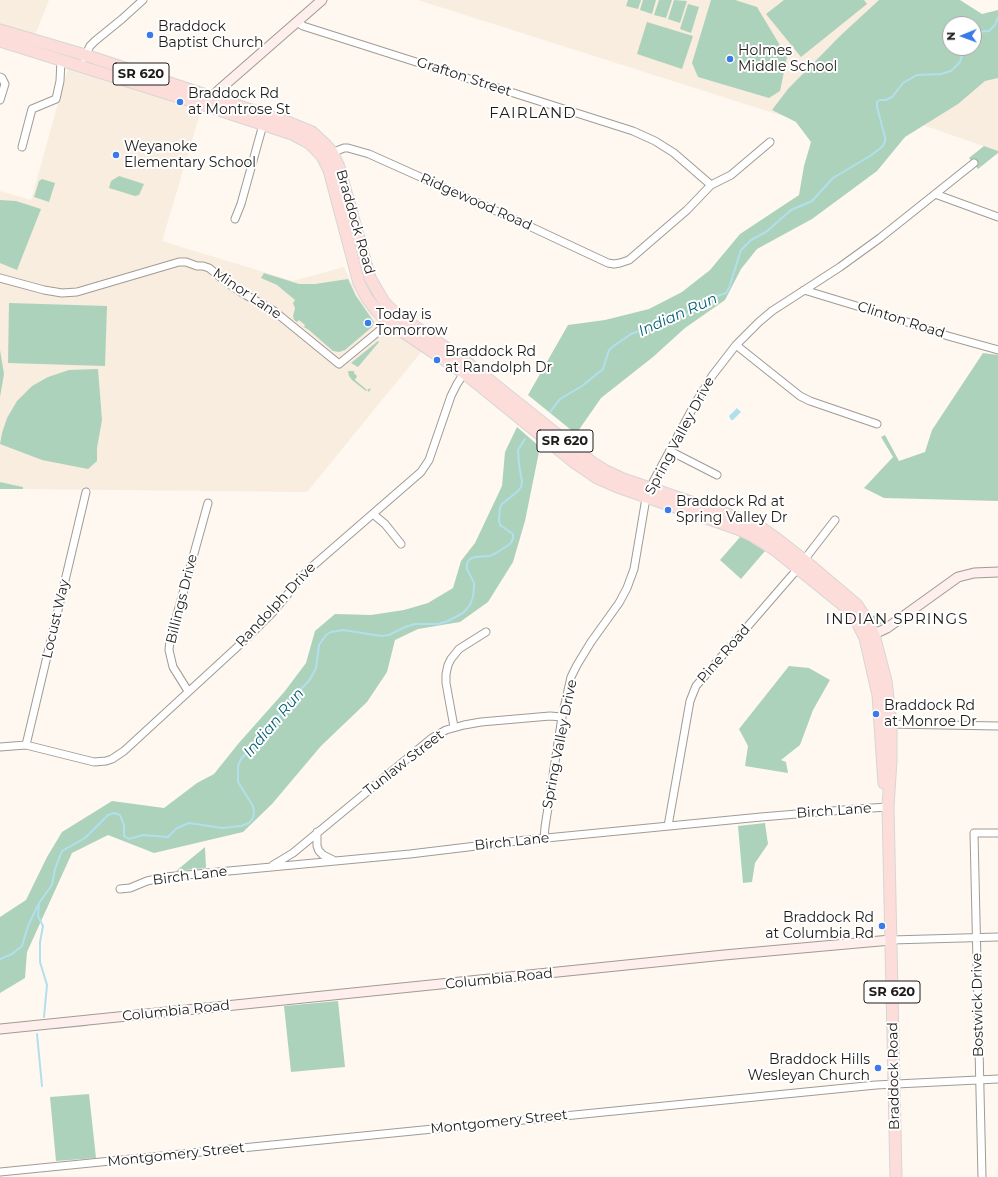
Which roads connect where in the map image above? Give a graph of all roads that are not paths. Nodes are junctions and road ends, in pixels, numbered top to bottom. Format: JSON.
{"nodes":[{"id":1,"x":144,"y":0,"type":"edge"},
{"id":2,"x":322,"y":0,"type":"edge"},
{"id":3,"x":297,"y":22,"type":"junction"},
{"id":4,"x":0,"y":30,"type":"edge"},
{"id":5,"x":0,"y":41,"type":"edge"},
{"id":6,"x":61,"y":60,"type":"junction"},
{"id":7,"x":83,"y":60,"type":"junction"},
{"id":8,"x":0,"y":77,"type":"edge"},
{"id":9,"x":212,"y":97,"type":"junction"},
{"id":10,"x":0,"y":100,"type":"edge"},
{"id":11,"x":204,"y":105,"type":"junction"},
{"id":12,"x":265,"y":120,"type":"junction"},
{"id":13,"x":770,"y":142,"type":"dead end"},
{"id":14,"x":22,"y":147,"type":"dead end"},
{"id":15,"x":327,"y":154,"type":"junction"},
{"id":16,"x":974,"y":163,"type":"dead end"},
{"id":17,"x":711,"y":185,"type":"junction"},
{"id":18,"x":935,"y":194,"type":"junction"},
{"id":19,"x":998,"y":216,"type":"edge"},
{"id":20,"x":235,"y":219,"type":"dead end"},
{"id":21,"x":0,"y":278,"type":"edge"},
{"id":22,"x":804,"y":290,"type":"junction"},
{"id":23,"x":390,"y":317,"type":"junction"},
{"id":24,"x":736,"y":345,"type":"junction"},
{"id":25,"x":998,"y":350,"type":"edge"},
{"id":26,"x":467,"y":369,"type":"junction"},
{"id":27,"x":877,"y":424,"type":"dead end"},
{"id":28,"x":670,"y":451,"type":"junction"},
{"id":29,"x":717,"y":475,"type":"dead end"},
{"id":30,"x":86,"y":492,"type":"dead end"},
{"id":31,"x":648,"y":493,"type":"junction"},
{"id":32,"x":208,"y":503,"type":"dead end"},
{"id":33,"x":373,"y":514,"type":"junction"},
{"id":34,"x":835,"y":520,"type":"dead end"},
{"id":35,"x":402,"y":544,"type":"dead end"},
{"id":36,"x":801,"y":564,"type":"junction"},
{"id":37,"x":998,"y":572,"type":"edge"},
{"id":38,"x":486,"y":632,"type":"dead end"},
{"id":39,"x":870,"y":636,"type":"junction"},
{"id":40,"x":188,"y":692,"type":"junction"},
{"id":41,"x":562,"y":717,"type":"junction"},
{"id":42,"x":886,"y":724,"type":"junction"},
{"id":43,"x":998,"y":726,"type":"edge"},
{"id":44,"x":454,"y":727,"type":"junction"},
{"id":45,"x":26,"y":745,"type":"junction"},
{"id":46,"x":0,"y":747,"type":"edge"},
{"id":47,"x":888,"y":808,"type":"junction"},
{"id":48,"x":668,"y":826,"type":"junction"},
{"id":49,"x":317,"y":832,"type":"junction"},
{"id":50,"x":998,"y":833,"type":"edge"},
{"id":51,"x":544,"y":839,"type":"junction"},
{"id":52,"x":335,"y":861,"type":"junction"},
{"id":53,"x":270,"y":867,"type":"junction"},
{"id":54,"x":120,"y":889,"type":"dead end"},
{"id":55,"x":976,"y":937,"type":"junction"},
{"id":56,"x":998,"y":937,"type":"edge"},
{"id":57,"x":891,"y":940,"type":"junction"},
{"id":58,"x":0,"y":1029,"type":"edge"},
{"id":59,"x":998,"y":1079,"type":"edge"},
{"id":60,"x":980,"y":1080,"type":"junction"},
{"id":61,"x":894,"y":1083,"type":"junction"},
{"id":62,"x":0,"y":1172,"type":"edge"},
{"id":63,"x":896,"y":1177,"type":"edge"},
{"id":64,"x":982,"y":1177,"type":"edge"}],
"edges":[{"from":1,"to":7,"type":"street"},
{"from":2,"to":3,"type":"street"},
{"from":3,"to":9,"type":"street"},
{"from":3,"to":17,"type":"street","name":"Grafton Street"},
{"from":4,"to":7,"type":"main road","name":"Braddock Road","number":"SR 620"},
{"from":5,"to":6,"type":"main road","name":"Braddock Road","number":"SR 620"},
{"from":6,"to":7,"type":"main road","name":"Braddock Road","number":"SR 620"},
{"from":6,"to":14,"type":"street"},
{"from":7,"to":9,"type":"main road","name":"Braddock Road","number":"SR 620"},
{"from":7,"to":11,"type":"main road","name":"Braddock Road","number":"SR 620"},
{"from":8,"to":10,"type":"street"},
{"from":9,"to":11,"type":"street"},
{"from":9,"to":12,"type":"main road","name":"Braddock Road","number":"SR 620"},
{"from":11,"to":12,"type":"main road","name":"Braddock Road","number":"SR 620"},
{"from":12,"to":15,"type":"main road","name":"Braddock Road","number":"SR 620"},
{"from":12,"to":20,"type":"street"},
{"from":13,"to":17,"type":"street"},
{"from":15,"to":17,"type":"street","name":"Ridgewood Road"},
{"from":15,"to":23,"type":"main road","name":"Braddock Road","number":"SR 620"},
{"from":16,"to":18,"type":"street","name":"Spring Valley Drive"},
{"from":18,"to":19,"type":"street"},
{"from":18,"to":22,"type":"street","name":"Spring Valley Drive"},
{"from":21,"to":23,"type":"street","name":"Minor Lane"},
{"from":22,"to":24,"type":"street","name":"Spring Valley Drive"},
{"from":22,"to":25,"type":"street","name":"Clinton Road"},
{"from":23,"to":26,"type":"main road","name":"Braddock Road","number":"SR 620"},
{"from":24,"to":27,"type":"street"},
{"from":24,"to":28,"type":"street","name":"Spring Valley Drive"},
{"from":26,"to":31,"type":"main road","name":"Braddock Road","number":"SR 620"},
{"from":26,"to":33,"type":"street","name":"Randolph Drive"},
{"from":28,"to":29,"type":"street"},
{"from":28,"to":31,"type":"street","name":"Spring Valley Drive"},
{"from":30,"to":45,"type":"street","name":"Locust Way"},
{"from":31,"to":36,"type":"main road","name":"Braddock Road","number":"SR 620"},
{"from":31,"to":41,"type":"street","name":"Spring Valley Drive"},
{"from":32,"to":40,"type":"street","name":"Billings Drive"},
{"from":33,"to":35,"type":"street"},
{"from":33,"to":40,"type":"street","name":"Randolph Drive"},
{"from":34,"to":36,"type":"street","name":"Pine Road"},
{"from":36,"to":39,"type":"main road","name":"Braddock Road","number":"SR 620"},
{"from":36,"to":48,"type":"street","name":"Pine Road"},
{"from":37,"to":39,"type":"street"},
{"from":38,"to":44,"type":"street"},
{"from":39,"to":42,"type":"main road","name":"Braddock Road","number":"SR 620"},
{"from":40,"to":45,"type":"street","name":"Randolph Drive"},
{"from":41,"to":44,"type":"street","name":"Tunlaw Street"},
{"from":41,"to":51,"type":"street","name":"Spring Valley Drive"},
{"from":42,"to":43,"type":"street"},
{"from":42,"to":47,"type":"main road","name":"Braddock Road","number":"SR 620"},
{"from":44,"to":49,"type":"street","name":"Tunlaw Street"},
{"from":45,"to":46,"type":"street","name":"Randolph Drive"},
{"from":47,"to":48,"type":"street","name":"Birch Lane"},
{"from":47,"to":57,"type":"main road","name":"Braddock Road","number":"SR 620"},
{"from":48,"to":51,"type":"street","name":"Birch Lane"},
{"from":49,"to":52,"type":"street"},
{"from":49,"to":53,"type":"street","name":"Tunlaw Street"},
{"from":50,"to":55,"type":"street","name":"Bostwick Drive"},
{"from":51,"to":52,"type":"street","name":"Birch Lane"},
{"from":52,"to":53,"type":"street","name":"Birch Lane"},
{"from":53,"to":54,"type":"street","name":"Birch Lane"},
{"from":55,"to":56,"type":"street","name":"Columbia Road"},
{"from":55,"to":57,"type":"street","name":"Columbia Road"},
{"from":55,"to":60,"type":"street","name":"Bostwick Drive"},
{"from":57,"to":58,"type":"street","name":"Columbia Road"},
{"from":57,"to":61,"type":"main road","name":"Braddock Road","number":"SR 620"},
{"from":59,"to":60,"type":"street","name":"Montgomery Street"},
{"from":60,"to":61,"type":"street","name":"Montgomery Street"},
{"from":60,"to":64,"type":"street","name":"Bostwick Drive"},
{"from":61,"to":62,"type":"street","name":"Montgomery Street"},
{"from":61,"to":63,"type":"main road","name":"Braddock Road","number":"SR 620"}]}
